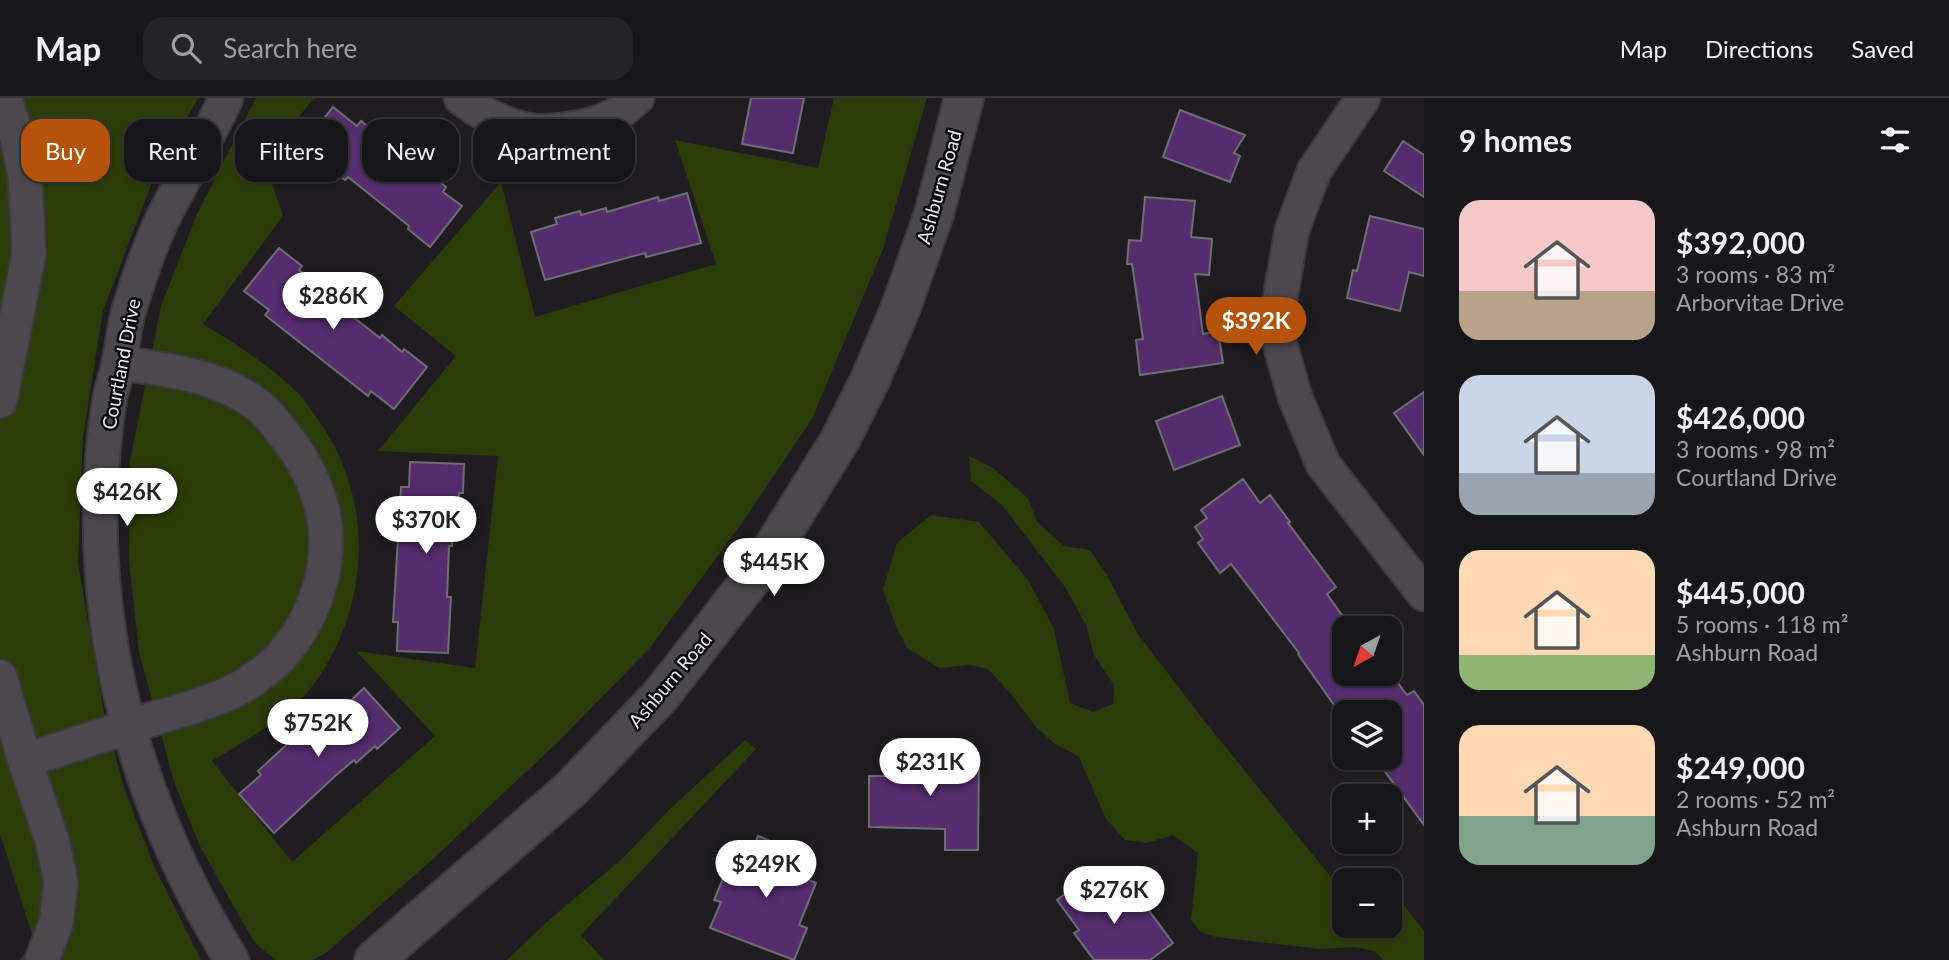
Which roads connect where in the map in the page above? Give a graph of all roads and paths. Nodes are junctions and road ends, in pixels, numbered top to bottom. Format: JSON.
{"nodes":[{"id":1,"x":5,"y":98,"type":"edge"},
{"id":2,"x":226,"y":98,"type":"edge"},
{"id":3,"x":461,"y":98,"type":"edge"},
{"id":4,"x":637,"y":98,"type":"edge"},
{"id":5,"x":964,"y":98,"type":"edge"},
{"id":6,"x":1363,"y":98,"type":"edge"},
{"id":7,"x":119,"y":363,"type":"junction"},
{"id":8,"x":0,"y":401,"type":"edge"},
{"id":9,"x":1424,"y":594,"type":"edge"},
{"id":10,"x":0,"y":677,"type":"edge"},
{"id":11,"x":130,"y":727,"type":"junction"},
{"id":12,"x":25,"y":761,"type":"junction"},
{"id":13,"x":42,"y":960,"type":"edge"},
{"id":14,"x":232,"y":960,"type":"edge"},
{"id":15,"x":374,"y":960,"type":"edge"}],
"edges":[{"from":1,"to":8,"type":"street"},
{"from":2,"to":7,"type":"street","name":"Courtland Drive"},
{"from":3,"to":4,"type":"street"},
{"from":5,"to":15,"type":"street","name":"Ashburn Road"},
{"from":6,"to":9,"type":"street"},
{"from":7,"to":11,"type":"street","name":"Courtland Drive"},
{"from":7,"to":11,"type":"street"},
{"from":10,"to":12,"type":"street"},
{"from":11,"to":12,"type":"street"},
{"from":11,"to":14,"type":"street","name":"Courtland Drive"},
{"from":12,"to":13,"type":"street"}]}
